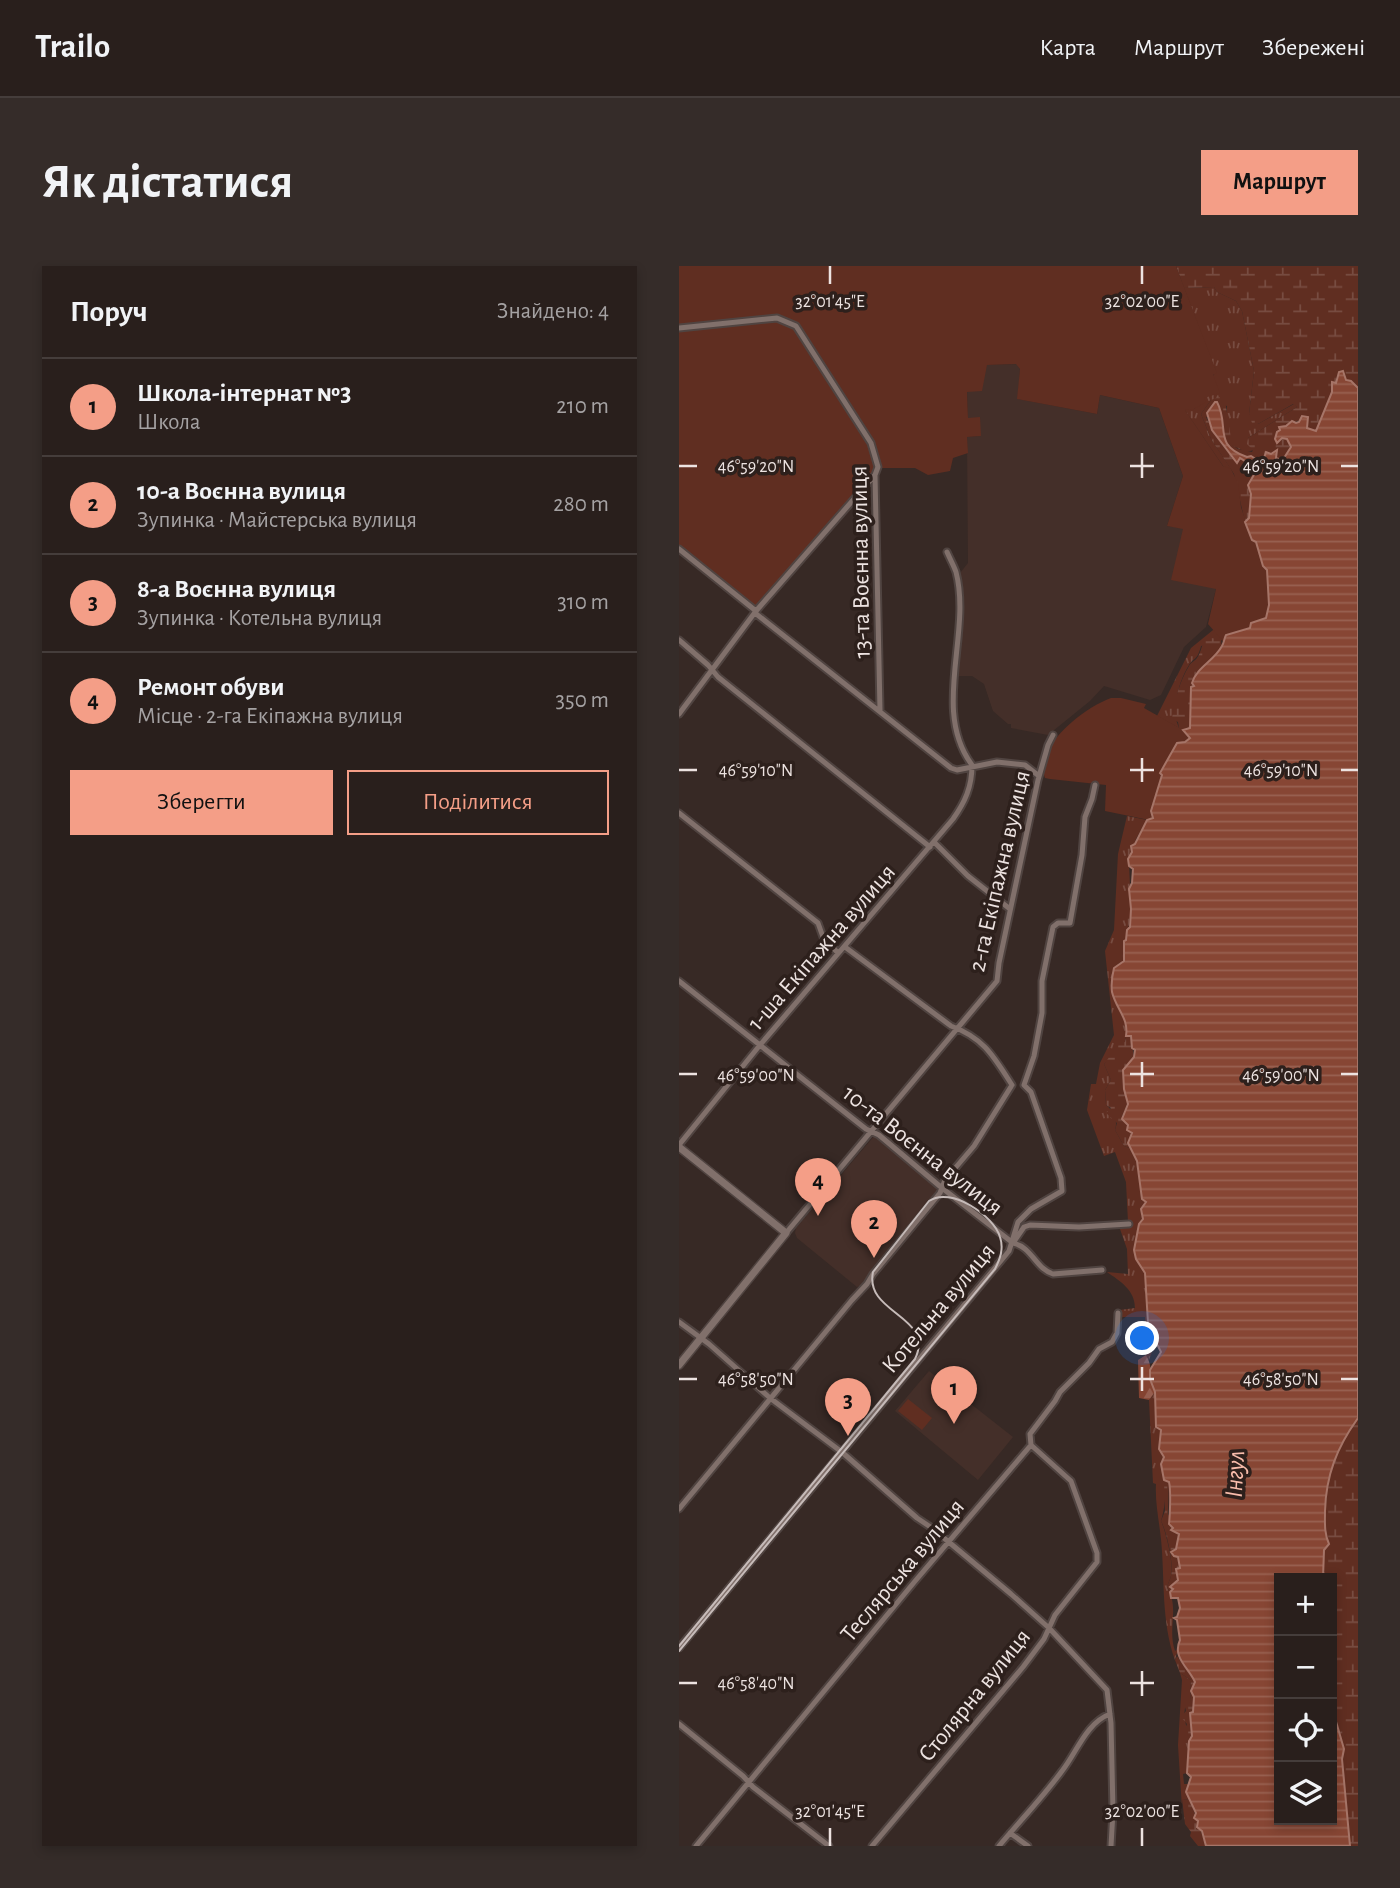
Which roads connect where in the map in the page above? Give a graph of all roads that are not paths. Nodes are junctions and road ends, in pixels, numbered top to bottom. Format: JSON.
{"nodes":[{"id":1,"x":679,"y":328,"type":"edge"},
{"id":2,"x":875,"y":475,"type":"junction"},
{"id":3,"x":679,"y":549,"type":"edge"},
{"id":4,"x":947,"y":552,"type":"dead end"},
{"id":5,"x":756,"y":612,"type":"junction"},
{"id":6,"x":679,"y":640,"type":"edge"},
{"id":7,"x":713,"y":670,"type":"junction"},
{"id":8,"x":880,"y":710,"type":"junction"},
{"id":9,"x":679,"y":714,"type":"edge"},
{"id":10,"x":1053,"y":736,"type":"dead end"},
{"id":11,"x":972,"y":765,"type":"junction"},
{"id":12,"x":1039,"y":776,"type":"junction"},
{"id":13,"x":1095,"y":785,"type":"dead end"},
{"id":14,"x":679,"y":813,"type":"edge"},
{"id":15,"x":932,"y":845,"type":"junction"},
{"id":16,"x":1010,"y":909,"type":"junction"},
{"id":17,"x":845,"y":947,"type":"junction"},
{"id":18,"x":838,"y":953,"type":"junction"},
{"id":19,"x":679,"y":981,"type":"edge"},
{"id":20,"x":957,"y":1029,"type":"junction"},
{"id":21,"x":760,"y":1045,"type":"junction"},
{"id":22,"x":1012,"y":1085,"type":"junction"},
{"id":23,"x":1024,"y":1085,"type":"junction"},
{"id":24,"x":873,"y":1132,"type":"junction"},
{"id":25,"x":679,"y":1146,"type":"edge"},
{"id":26,"x":942,"y":1188,"type":"junction"},
{"id":27,"x":1129,"y":1224,"type":"dead end"},
{"id":28,"x":786,"y":1233,"type":"junction"},
{"id":29,"x":1013,"y":1243,"type":"junction"},
{"id":30,"x":1102,"y":1270,"type":"dead end"},
{"id":31,"x":1118,"y":1313,"type":"dead end"},
{"id":32,"x":679,"y":1322,"type":"edge"},
{"id":33,"x":701,"y":1339,"type":"junction"},
{"id":34,"x":679,"y":1365,"type":"edge"},
{"id":35,"x":771,"y":1398,"type":"junction"},
{"id":36,"x":1031,"y":1445,"type":"junction"},
{"id":37,"x":841,"y":1452,"type":"junction"},
{"id":38,"x":679,"y":1509,"type":"edge"},
{"id":39,"x":949,"y":1543,"type":"junction"},
{"id":40,"x":1049,"y":1628,"type":"junction"},
{"id":41,"x":679,"y":1648,"type":"edge"},
{"id":42,"x":1110,"y":1714,"type":"junction"},
{"id":43,"x":679,"y":1724,"type":"edge"},
{"id":44,"x":748,"y":1782,"type":"junction"},
{"id":45,"x":1010,"y":1833,"type":"junction"},
{"id":46,"x":696,"y":1846,"type":"edge"},
{"id":47,"x":829,"y":1846,"type":"edge"},
{"id":48,"x":872,"y":1846,"type":"edge"},
{"id":49,"x":999,"y":1846,"type":"edge"},
{"id":50,"x":1028,"y":1846,"type":"edge"},
{"id":51,"x":1111,"y":1846,"type":"edge"}],
"edges":[{"from":1,"to":2,"type":"street","name":"13-та Воєнна вулиця"},
{"from":2,"to":5,"type":"street"},
{"from":2,"to":8,"type":"street","name":"13-та Воєнна вулиця"},
{"from":3,"to":5,"type":"street"},
{"from":4,"to":11,"type":"street"},
{"from":5,"to":7,"type":"street"},
{"from":5,"to":8,"type":"street"},
{"from":6,"to":7,"type":"street"},
{"from":7,"to":9,"type":"street"},
{"from":7,"to":15,"type":"street"},
{"from":8,"to":11,"type":"street"},
{"from":10,"to":12,"type":"street","name":"2-га Екіпажна вулиця"},
{"from":11,"to":12,"type":"street"},
{"from":11,"to":15,"type":"street","name":"1-ша Екіпажна вулиця"},
{"from":12,"to":16,"type":"street","name":"2-га Екіпажна вулиця"},
{"from":13,"to":23,"type":"street"},
{"from":14,"to":18,"type":"street"},
{"from":15,"to":16,"type":"street"},
{"from":15,"to":17,"type":"street","name":"1-ша Екіпажна вулиця"},
{"from":16,"to":20,"type":"street","name":"2-га Екіпажна вулиця"},
{"from":17,"to":18,"type":"street","name":"1-ша Екіпажна вулиця"},
{"from":17,"to":20,"type":"street"},
{"from":18,"to":21,"type":"street","name":"1-ша Екіпажна вулиця"},
{"from":19,"to":21,"type":"street","name":"10-та Воєнна вулиця"},
{"from":20,"to":22,"type":"street"},
{"from":20,"to":24,"type":"street","name":"2-га Екіпажна вулиця"},
{"from":21,"to":24,"type":"street","name":"10-та Воєнна вулиця"},
{"from":21,"to":25,"type":"street","name":"1-ша Екіпажна вулиця"},
{"from":22,"to":23,"type":"street"},
{"from":22,"to":26,"type":"street"},
{"from":23,"to":29,"type":"street","name":"Котельна вулиця"},
{"from":24,"to":26,"type":"street","name":"10-та Воєнна вулиця"},
{"from":24,"to":28,"type":"street","name":"2-га Екіпажна вулиця"},
{"from":25,"to":28,"type":"street"},
{"from":26,"to":29,"type":"street","name":"10-та Воєнна вулиця"},
{"from":26,"to":35,"type":"street"},
{"from":27,"to":29,"type":"street"},
{"from":28,"to":33,"type":"street","name":"2-га Екіпажна вулиця"},
{"from":29,"to":30,"type":"street","name":"10-та Воєнна вулиця"},
{"from":29,"to":37,"type":"street","name":"Котельна вулиця"},
{"from":31,"to":36,"type":"street","name":"Теслярська вулиця"},
{"from":32,"to":33,"type":"street"},
{"from":33,"to":34,"type":"street","name":"2-га Екіпажна вулиця"},
{"from":33,"to":35,"type":"street"},
{"from":35,"to":37,"type":"street"},
{"from":35,"to":38,"type":"street"},
{"from":36,"to":39,"type":"street","name":"Теслярська вулиця"},
{"from":36,"to":40,"type":"street","name":"Столярна вулиця"},
{"from":37,"to":39,"type":"street"},
{"from":37,"to":41,"type":"street","name":"Котельна вулиця"},
{"from":39,"to":40,"type":"street"},
{"from":39,"to":44,"type":"street","name":"Теслярська вулиця"},
{"from":40,"to":42,"type":"street"},
{"from":40,"to":48,"type":"street","name":"Столярна вулиця"},
{"from":42,"to":45,"type":"street"},
{"from":42,"to":51,"type":"street"},
{"from":43,"to":44,"type":"street"},
{"from":44,"to":46,"type":"street","name":"Теслярська вулиця"},
{"from":44,"to":47,"type":"street"},
{"from":45,"to":49,"type":"street"},
{"from":45,"to":50,"type":"street"}]}
